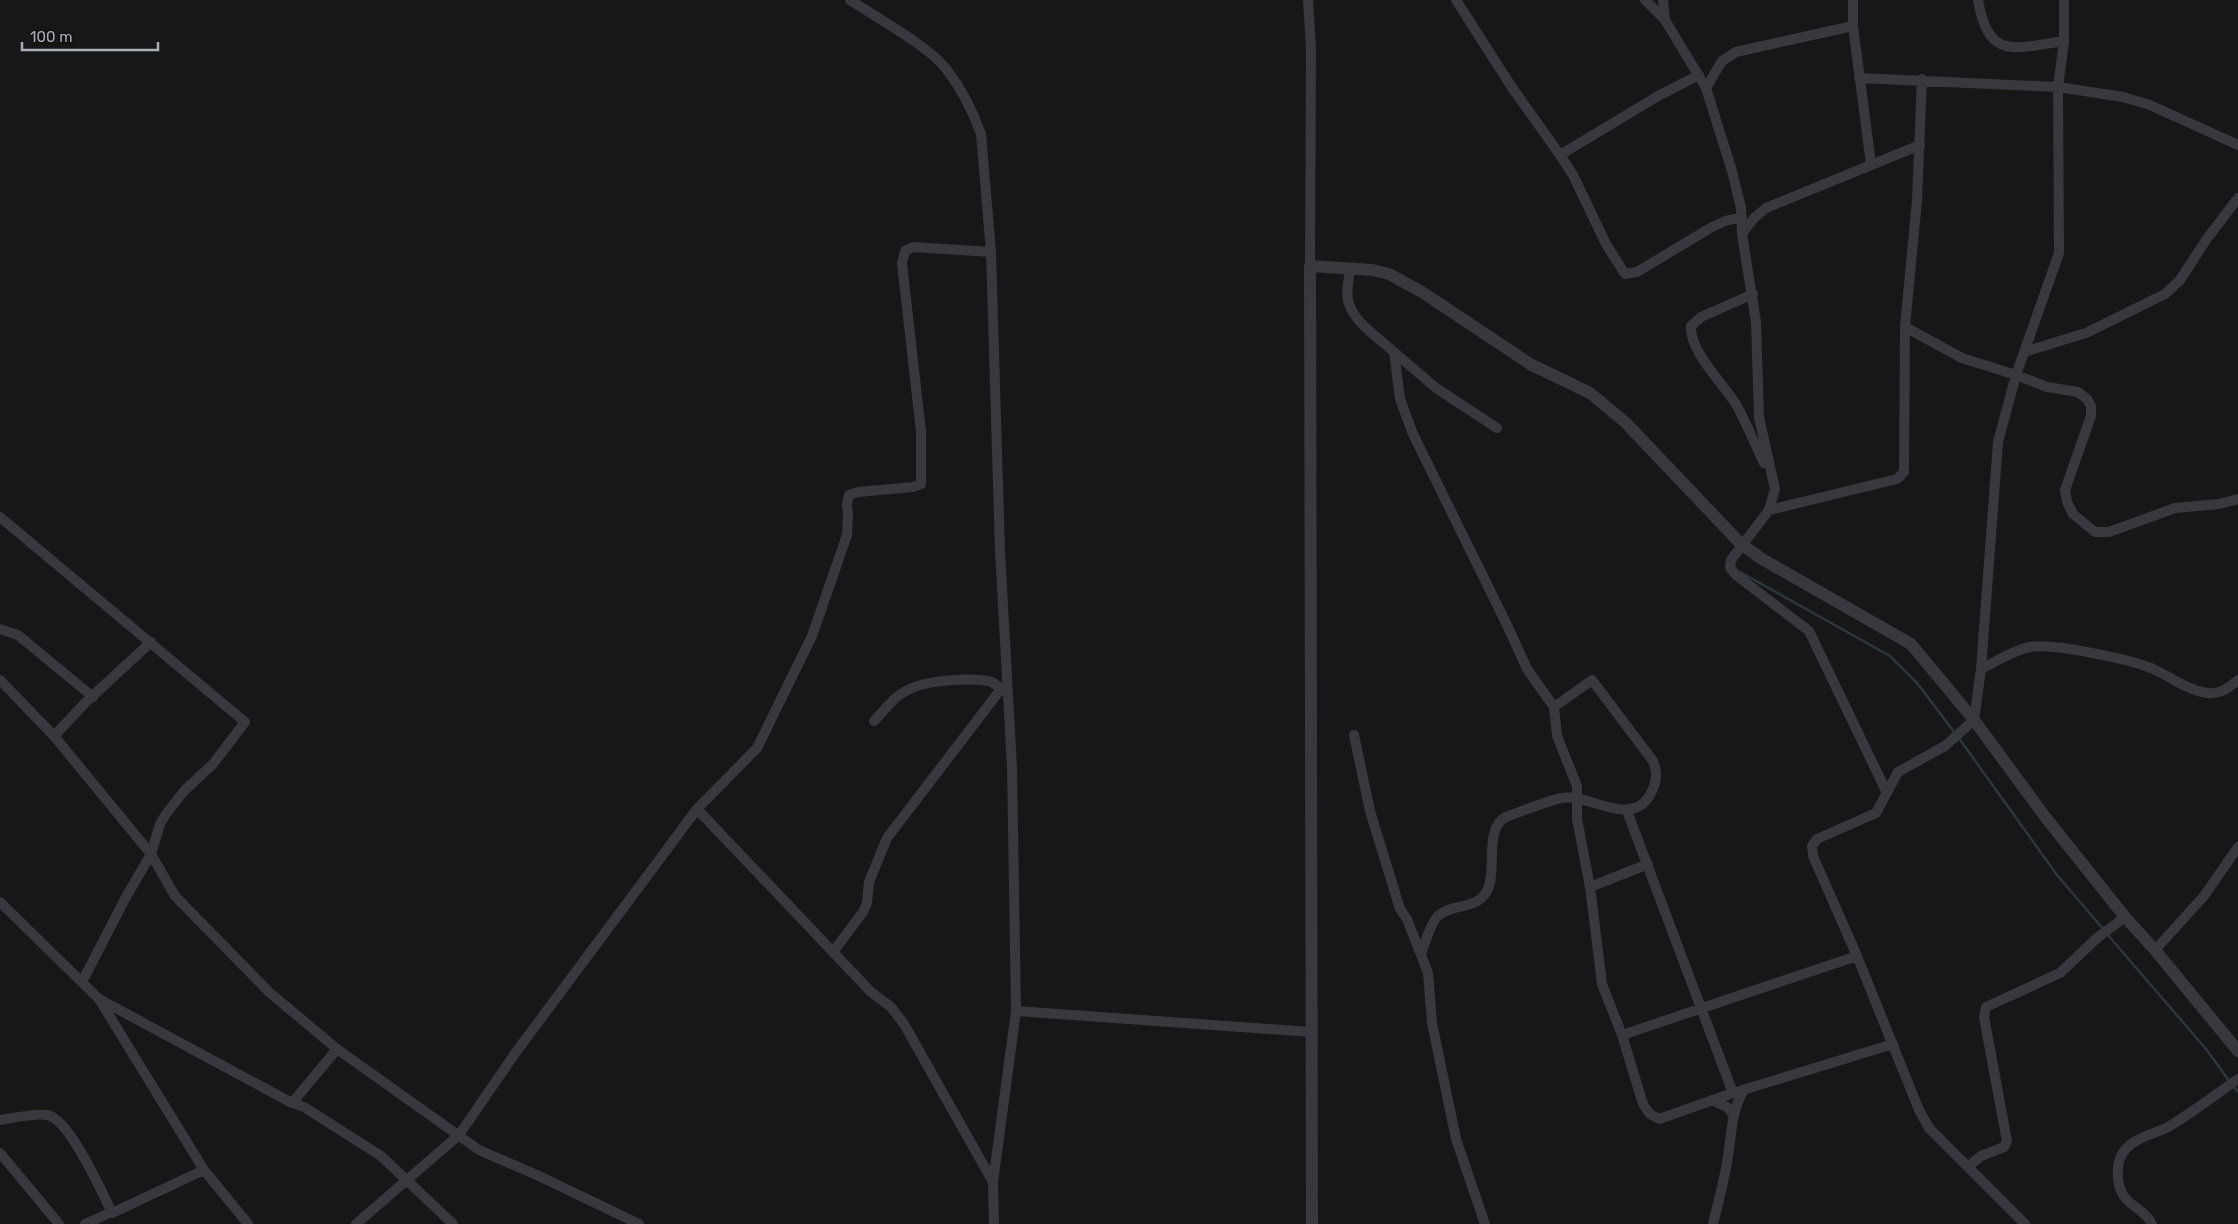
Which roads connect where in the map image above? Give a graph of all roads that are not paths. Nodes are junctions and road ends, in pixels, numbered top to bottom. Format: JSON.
{"nodes":[{"id":1,"x":850,"y":0,"type":"edge"},
{"id":2,"x":1308,"y":0,"type":"edge"},
{"id":3,"x":1456,"y":0,"type":"edge"},
{"id":4,"x":1645,"y":0,"type":"edge"},
{"id":5,"x":1663,"y":0,"type":"edge"},
{"id":6,"x":1853,"y":0,"type":"edge"},
{"id":7,"x":1978,"y":0,"type":"edge"},
{"id":8,"x":2064,"y":0,"type":"edge"},
{"id":9,"x":1665,"y":20,"type":"junction"},
{"id":10,"x":1853,"y":26,"type":"junction"},
{"id":11,"x":2064,"y":41,"type":"junction"},
{"id":12,"x":1699,"y":75,"type":"junction"},
{"id":13,"x":1859,"y":78,"type":"junction"},
{"id":14,"x":1922,"y":79,"type":"junction"},
{"id":15,"x":2058,"y":87,"type":"junction"},
{"id":16,"x":1706,"y":88,"type":"junction"},
{"id":17,"x":1920,"y":145,"type":"junction"},
{"id":18,"x":2238,"y":146,"type":"edge"},
{"id":19,"x":1560,"y":155,"type":"junction"},
{"id":20,"x":1872,"y":164,"type":"junction"},
{"id":21,"x":2238,"y":198,"type":"edge"},
{"id":22,"x":1742,"y":218,"type":"junction"},
{"id":23,"x":1742,"y":234,"type":"junction"},
{"id":24,"x":991,"y":252,"type":"junction"},
{"id":25,"x":1310,"y":266,"type":"junction"},
{"id":26,"x":1350,"y":269,"type":"junction"},
{"id":27,"x":1753,"y":294,"type":"junction"},
{"id":28,"x":1905,"y":327,"type":"junction"},
{"id":29,"x":1394,"y":352,"type":"junction"},
{"id":30,"x":2024,"y":352,"type":"junction"},
{"id":31,"x":2016,"y":375,"type":"junction"},
{"id":32,"x":1497,"y":428,"type":"dead end"},
{"id":33,"x":1775,"y":489,"type":"junction"},
{"id":34,"x":2238,"y":499,"type":"edge"},
{"id":35,"x":1769,"y":510,"type":"junction"},
{"id":36,"x":0,"y":517,"type":"edge"},
{"id":37,"x":1742,"y":544,"type":"junction"},
{"id":38,"x":0,"y":630,"type":"edge"},
{"id":39,"x":151,"y":642,"type":"junction"},
{"id":40,"x":1981,"y":669,"type":"junction"},
{"id":41,"x":0,"y":680,"type":"edge"},
{"id":42,"x":2238,"y":680,"type":"edge"},
{"id":43,"x":1004,"y":688,"type":"junction"},
{"id":44,"x":93,"y":697,"type":"junction"},
{"id":45,"x":1554,"y":708,"type":"junction"},
{"id":46,"x":1974,"y":720,"type":"junction"},
{"id":47,"x":874,"y":721,"type":"dead end"},
{"id":48,"x":1354,"y":735,"type":"dead end"},
{"id":49,"x":54,"y":736,"type":"junction"},
{"id":50,"x":1887,"y":792,"type":"junction"},
{"id":51,"x":1576,"y":798,"type":"junction"},
{"id":52,"x":697,"y":809,"type":"junction"},
{"id":53,"x":1627,"y":811,"type":"junction"},
{"id":54,"x":2238,"y":847,"type":"edge"},
{"id":55,"x":151,"y":854,"type":"junction"},
{"id":56,"x":1648,"y":864,"type":"junction"},
{"id":57,"x":1590,"y":887,"type":"junction"},
{"id":58,"x":0,"y":902,"type":"edge"},
{"id":59,"x":2125,"y":917,"type":"junction"},
{"id":60,"x":2155,"y":950,"type":"junction"},
{"id":61,"x":834,"y":952,"type":"junction"},
{"id":62,"x":1421,"y":954,"type":"junction"},
{"id":63,"x":1857,"y":956,"type":"junction"},
{"id":64,"x":82,"y":982,"type":"junction"},
{"id":65,"x":99,"y":999,"type":"junction"},
{"id":66,"x":1702,"y":1009,"type":"junction"},
{"id":67,"x":1016,"y":1011,"type":"junction"},
{"id":68,"x":1311,"y":1032,"type":"junction"},
{"id":69,"x":1622,"y":1035,"type":"junction"},
{"id":70,"x":2236,"y":1043,"type":"edge"},
{"id":71,"x":1892,"y":1044,"type":"junction"},
{"id":72,"x":337,"y":1049,"type":"junction"},
{"id":73,"x":2238,"y":1079,"type":"edge"},
{"id":74,"x":1744,"y":1090,"type":"junction"},
{"id":75,"x":1733,"y":1093,"type":"junction"},
{"id":76,"x":1712,"y":1100,"type":"junction"},
{"id":77,"x":292,"y":1103,"type":"junction"},
{"id":78,"x":1733,"y":1114,"type":"junction"},
{"id":79,"x":0,"y":1120,"type":"edge"},
{"id":80,"x":459,"y":1135,"type":"junction"},
{"id":81,"x":0,"y":1153,"type":"edge"},
{"id":82,"x":1969,"y":1166,"type":"junction"},
{"id":83,"x":204,"y":1170,"type":"junction"},
{"id":84,"x":406,"y":1180,"type":"junction"},
{"id":85,"x":993,"y":1182,"type":"junction"},
{"id":86,"x":112,"y":1212,"type":"junction"},
{"id":87,"x":59,"y":1224,"type":"edge"},
{"id":88,"x":85,"y":1224,"type":"edge"},
{"id":89,"x":248,"y":1224,"type":"edge"},
{"id":90,"x":356,"y":1224,"type":"edge"},
{"id":91,"x":453,"y":1224,"type":"edge"},
{"id":92,"x":639,"y":1224,"type":"edge"},
{"id":93,"x":994,"y":1224,"type":"edge"},
{"id":94,"x":1312,"y":1224,"type":"edge"},
{"id":95,"x":1485,"y":1224,"type":"edge"},
{"id":96,"x":1713,"y":1224,"type":"edge"},
{"id":97,"x":2025,"y":1224,"type":"edge"},
{"id":98,"x":2152,"y":1224,"type":"edge"}],
"edges":[{"from":1,"to":24,"type":"street"},
{"from":2,"to":25,"type":"street"},
{"from":3,"to":19,"type":"street"},
{"from":4,"to":9,"type":"street"},
{"from":5,"to":9,"type":"street"},
{"from":6,"to":10,"type":"street"},
{"from":7,"to":11,"type":"street"},
{"from":8,"to":11,"type":"street"},
{"from":9,"to":12,"type":"street"},
{"from":10,"to":13,"type":"street"},
{"from":10,"to":16,"type":"street"},
{"from":11,"to":15,"type":"street"},
{"from":12,"to":16,"type":"street"},
{"from":12,"to":19,"type":"street"},
{"from":13,"to":14,"type":"street"},
{"from":13,"to":20,"type":"street"},
{"from":14,"to":15,"type":"street"},
{"from":14,"to":17,"type":"street"},
{"from":15,"to":18,"type":"street"},
{"from":15,"to":30,"type":"street"},
{"from":16,"to":22,"type":"street"},
{"from":17,"to":20,"type":"street"},
{"from":17,"to":28,"type":"street"},
{"from":19,"to":22,"type":"street"},
{"from":20,"to":23,"type":"street"},
{"from":21,"to":30,"type":"street"},
{"from":22,"to":23,"type":"street"},
{"from":23,"to":27,"type":"street"},
{"from":24,"to":43,"type":"street"},
{"from":24,"to":52,"type":"street"},
{"from":25,"to":26,"type":"street"},
{"from":25,"to":68,"type":"street"},
{"from":26,"to":29,"type":"street"},
{"from":26,"to":37,"type":"street"},
{"from":27,"to":33,"type":"street"},
{"from":27,"to":33,"type":"street"},
{"from":28,"to":31,"type":"street"},
{"from":28,"to":35,"type":"street"},
{"from":29,"to":32,"type":"street"},
{"from":29,"to":45,"type":"street"},
{"from":30,"to":31,"type":"street"},
{"from":31,"to":34,"type":"street"},
{"from":31,"to":40,"type":"street"},
{"from":33,"to":35,"type":"street"},
{"from":35,"to":37,"type":"street"},
{"from":36,"to":39,"type":"street"},
{"from":37,"to":46,"type":"street"},
{"from":37,"to":50,"type":"street"},
{"from":38,"to":44,"type":"street"},
{"from":39,"to":44,"type":"street"},
{"from":39,"to":55,"type":"street"},
{"from":40,"to":42,"type":"street"},
{"from":40,"to":46,"type":"street"},
{"from":41,"to":49,"type":"street"},
{"from":43,"to":47,"type":"street"},
{"from":43,"to":61,"type":"street"},
{"from":43,"to":67,"type":"street"},
{"from":44,"to":49,"type":"street"},
{"from":45,"to":51,"type":"street"},
{"from":45,"to":53,"type":"street"},
{"from":46,"to":50,"type":"street"},
{"from":46,"to":59,"type":"street"},
{"from":48,"to":62,"type":"street"},
{"from":49,"to":55,"type":"street"},
{"from":50,"to":63,"type":"street"},
{"from":51,"to":53,"type":"street"},
{"from":51,"to":57,"type":"street"},
{"from":51,"to":62,"type":"street"},
{"from":52,"to":61,"type":"street"},
{"from":52,"to":80,"type":"street"},
{"from":53,"to":56,"type":"street"},
{"from":54,"to":60,"type":"street"},
{"from":55,"to":64,"type":"street"},
{"from":55,"to":72,"type":"street"},
{"from":56,"to":57,"type":"street"},
{"from":56,"to":66,"type":"street"},
{"from":57,"to":69,"type":"street"},
{"from":58,"to":64,"type":"street"},
{"from":59,"to":60,"type":"street"},
{"from":59,"to":82,"type":"street"},
{"from":60,"to":70,"type":"street"},
{"from":61,"to":85,"type":"street"},
{"from":62,"to":95,"type":"street"},
{"from":63,"to":66,"type":"street"},
{"from":63,"to":71,"type":"street"},
{"from":64,"to":65,"type":"street"},
{"from":65,"to":77,"type":"street"},
{"from":65,"to":83,"type":"street"},
{"from":66,"to":69,"type":"street"},
{"from":66,"to":75,"type":"street"},
{"from":67,"to":68,"type":"street"},
{"from":67,"to":85,"type":"street"},
{"from":68,"to":94,"type":"street"},
{"from":69,"to":76,"type":"street"},
{"from":71,"to":74,"type":"street"},
{"from":71,"to":82,"type":"street"},
{"from":72,"to":77,"type":"street"},
{"from":72,"to":80,"type":"street"},
{"from":73,"to":98,"type":"street"},
{"from":74,"to":75,"type":"street"},
{"from":74,"to":78,"type":"street"},
{"from":75,"to":76,"type":"street"},
{"from":76,"to":78,"type":"street"},
{"from":77,"to":84,"type":"street"},
{"from":78,"to":96,"type":"street"},
{"from":79,"to":86,"type":"street"},
{"from":80,"to":84,"type":"street"},
{"from":80,"to":92,"type":"street"},
{"from":81,"to":87,"type":"street"},
{"from":82,"to":97,"type":"street"},
{"from":83,"to":86,"type":"street"},
{"from":83,"to":89,"type":"street"},
{"from":84,"to":90,"type":"street"},
{"from":84,"to":91,"type":"street"},
{"from":85,"to":93,"type":"street"},
{"from":86,"to":88,"type":"street"}]}
